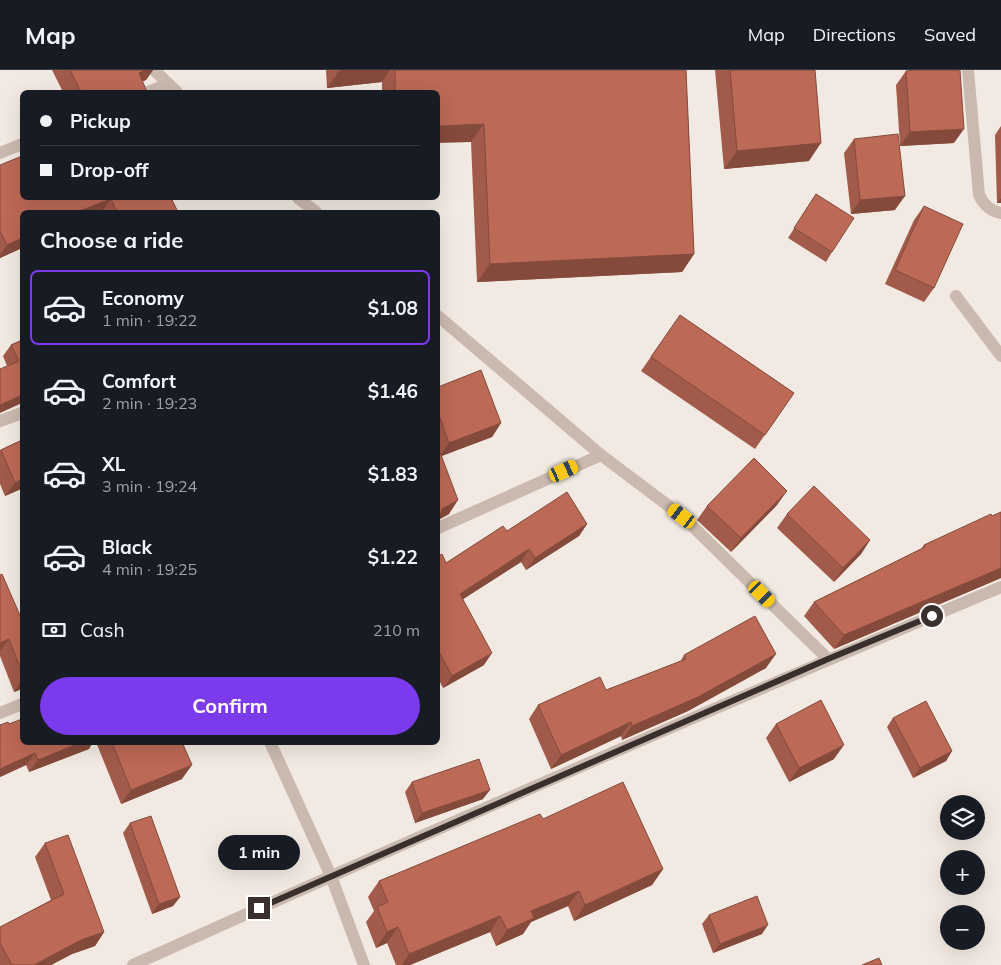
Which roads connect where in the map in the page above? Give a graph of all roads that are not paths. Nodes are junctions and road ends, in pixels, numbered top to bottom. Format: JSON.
{"nodes":[{"id":1,"x":154,"y":70,"type":"edge"},
{"id":2,"x":968,"y":70,"type":"edge"},
{"id":3,"x":172,"y":88,"type":"edge"},
{"id":4,"x":20,"y":145,"type":"edge"},
{"id":5,"x":0,"y":154,"type":"edge"},
{"id":6,"x":301,"y":200,"type":"edge"},
{"id":7,"x":313,"y":210,"type":"edge"},
{"id":8,"x":1001,"y":213,"type":"edge"},
{"id":9,"x":956,"y":296,"type":"dead end"},
{"id":10,"x":440,"y":318,"type":"edge"},
{"id":11,"x":1001,"y":356,"type":"edge"},
{"id":12,"x":20,"y":414,"type":"edge"},
{"id":13,"x":0,"y":421,"type":"edge"},
{"id":14,"x":601,"y":455,"type":"junction"},
{"id":15,"x":440,"y":527,"type":"edge"},
{"id":16,"x":1001,"y":586,"type":"edge"},
{"id":17,"x":828,"y":659,"type":"junction"},
{"id":18,"x":20,"y":705,"type":"edge"},
{"id":19,"x":0,"y":713,"type":"edge"},
{"id":20,"x":271,"y":745,"type":"edge"},
{"id":21,"x":331,"y":876,"type":"junction"},
{"id":22,"x":134,"y":965,"type":"edge"},
{"id":23,"x":364,"y":965,"type":"edge"}],
"edges":[{"from":1,"to":3,"type":"street"},
{"from":2,"to":8,"type":"street"},
{"from":4,"to":5,"type":"street"},
{"from":6,"to":7,"type":"street"},
{"from":9,"to":11,"type":"street"},
{"from":10,"to":14,"type":"street"},
{"from":12,"to":13,"type":"street"},
{"from":14,"to":15,"type":"street"},
{"from":14,"to":17,"type":"street"},
{"from":16,"to":17,"type":"street"},
{"from":17,"to":21,"type":"street"},
{"from":18,"to":19,"type":"street"},
{"from":20,"to":21,"type":"street"},
{"from":21,"to":22,"type":"street"},
{"from":21,"to":23,"type":"street"}]}
